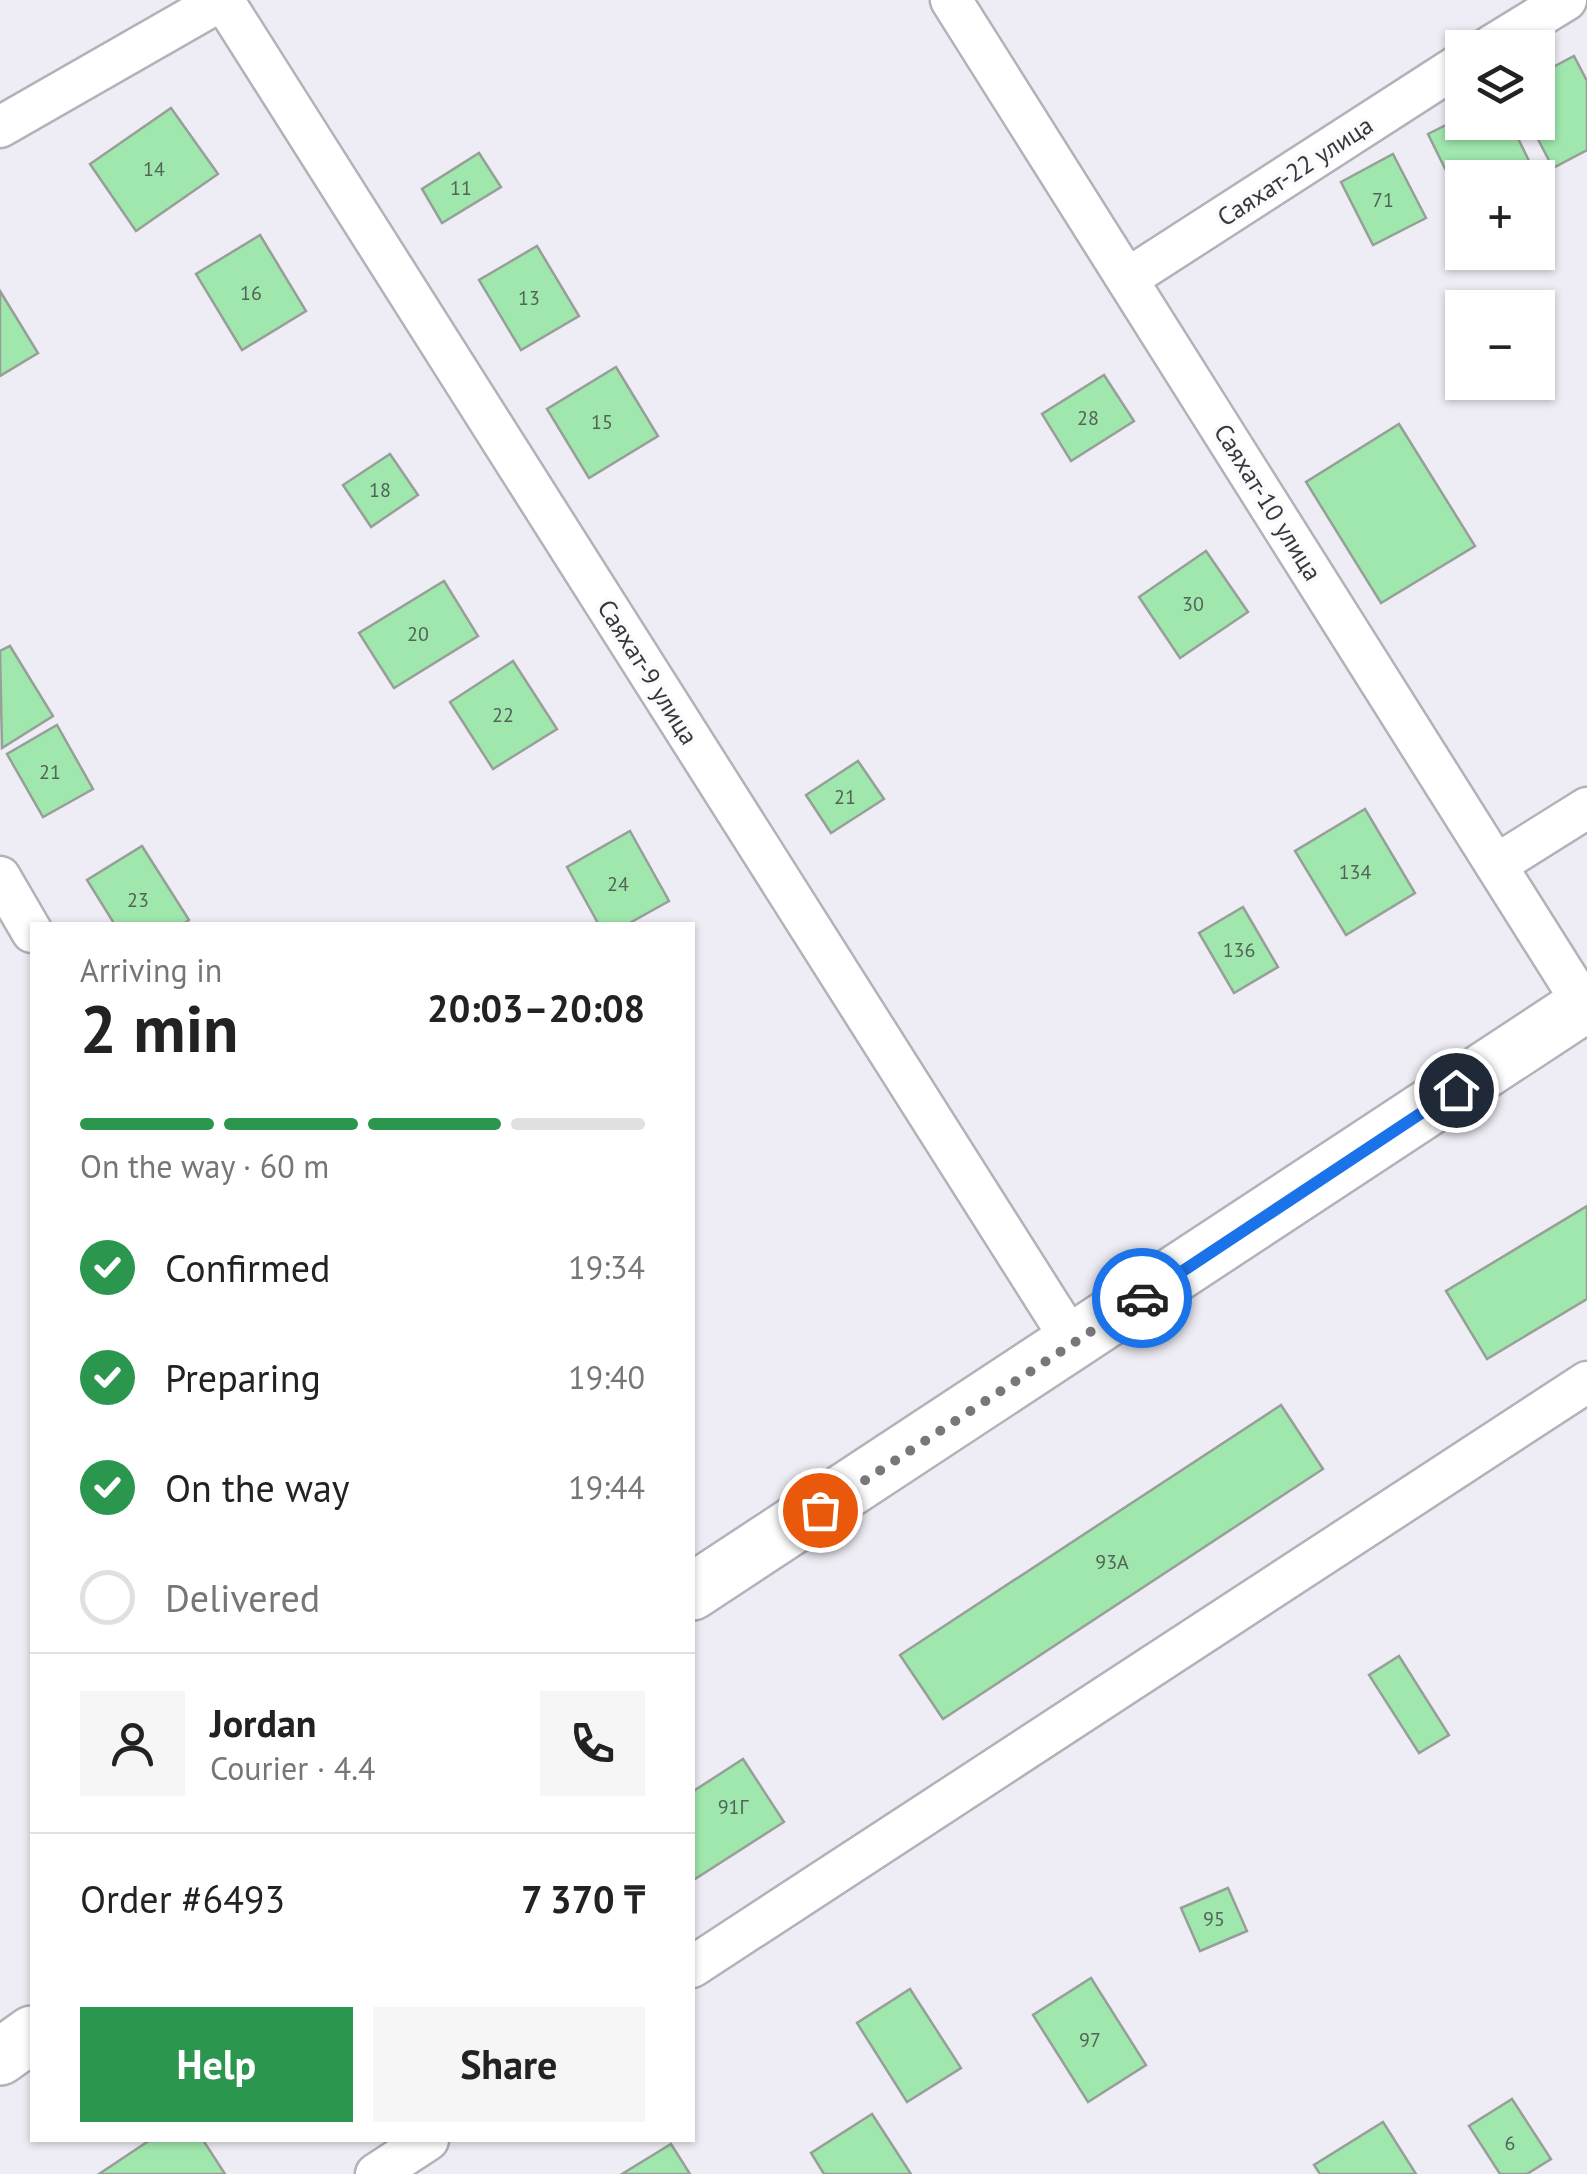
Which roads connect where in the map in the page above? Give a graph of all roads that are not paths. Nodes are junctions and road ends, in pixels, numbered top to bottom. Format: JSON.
{"nodes":[{"id":1,"x":222,"y":0,"type":"edge"},
{"id":2,"x":951,"y":0,"type":"edge"},
{"id":3,"x":1566,"y":0,"type":"edge"},
{"id":4,"x":1517,"y":30,"type":"edge"},
{"id":5,"x":1445,"y":74,"type":"edge"},
{"id":6,"x":0,"y":127,"type":"edge"},
{"id":7,"x":1127,"y":278,"type":"junction"},
{"id":8,"x":1587,"y":808,"type":"edge"},
{"id":9,"x":1496,"y":865,"type":"junction"},
{"id":10,"x":0,"y":877,"type":"edge"},
{"id":11,"x":30,"y":929,"type":"edge"},
{"id":12,"x":1585,"y":1004,"type":"edge"},
{"id":13,"x":1074,"y":1344,"type":"junction"},
{"id":14,"x":1587,"y":1382,"type":"edge"},
{"id":15,"x":695,"y":1590,"type":"edge"},
{"id":16,"x":695,"y":1965,"type":"edge"},
{"id":17,"x":30,"y":2035,"type":"edge"},
{"id":18,"x":0,"y":2056,"type":"edge"},
{"id":19,"x":425,"y":2142,"type":"edge"},
{"id":20,"x":376,"y":2174,"type":"edge"}],
"edges":[{"from":1,"to":6,"type":"street"},
{"from":1,"to":13,"type":"street","name":"Саяхат-9 улица"},
{"from":2,"to":7,"type":"street","name":"Саяхат-10 улица"},
{"from":3,"to":4,"type":"street"},
{"from":5,"to":7,"type":"street","name":"Саяхат-22 улица"},
{"from":7,"to":9,"type":"street","name":"Саяхат-10 улица"},
{"from":8,"to":9,"type":"street"},
{"from":9,"to":12,"type":"street","name":"Саяхат-10 улица"},
{"from":10,"to":11,"type":"street"},
{"from":12,"to":13,"type":"main road"},
{"from":13,"to":15,"type":"main road"},
{"from":14,"to":16,"type":"street"},
{"from":17,"to":18,"type":"main road"},
{"from":19,"to":20,"type":"street"}]}
